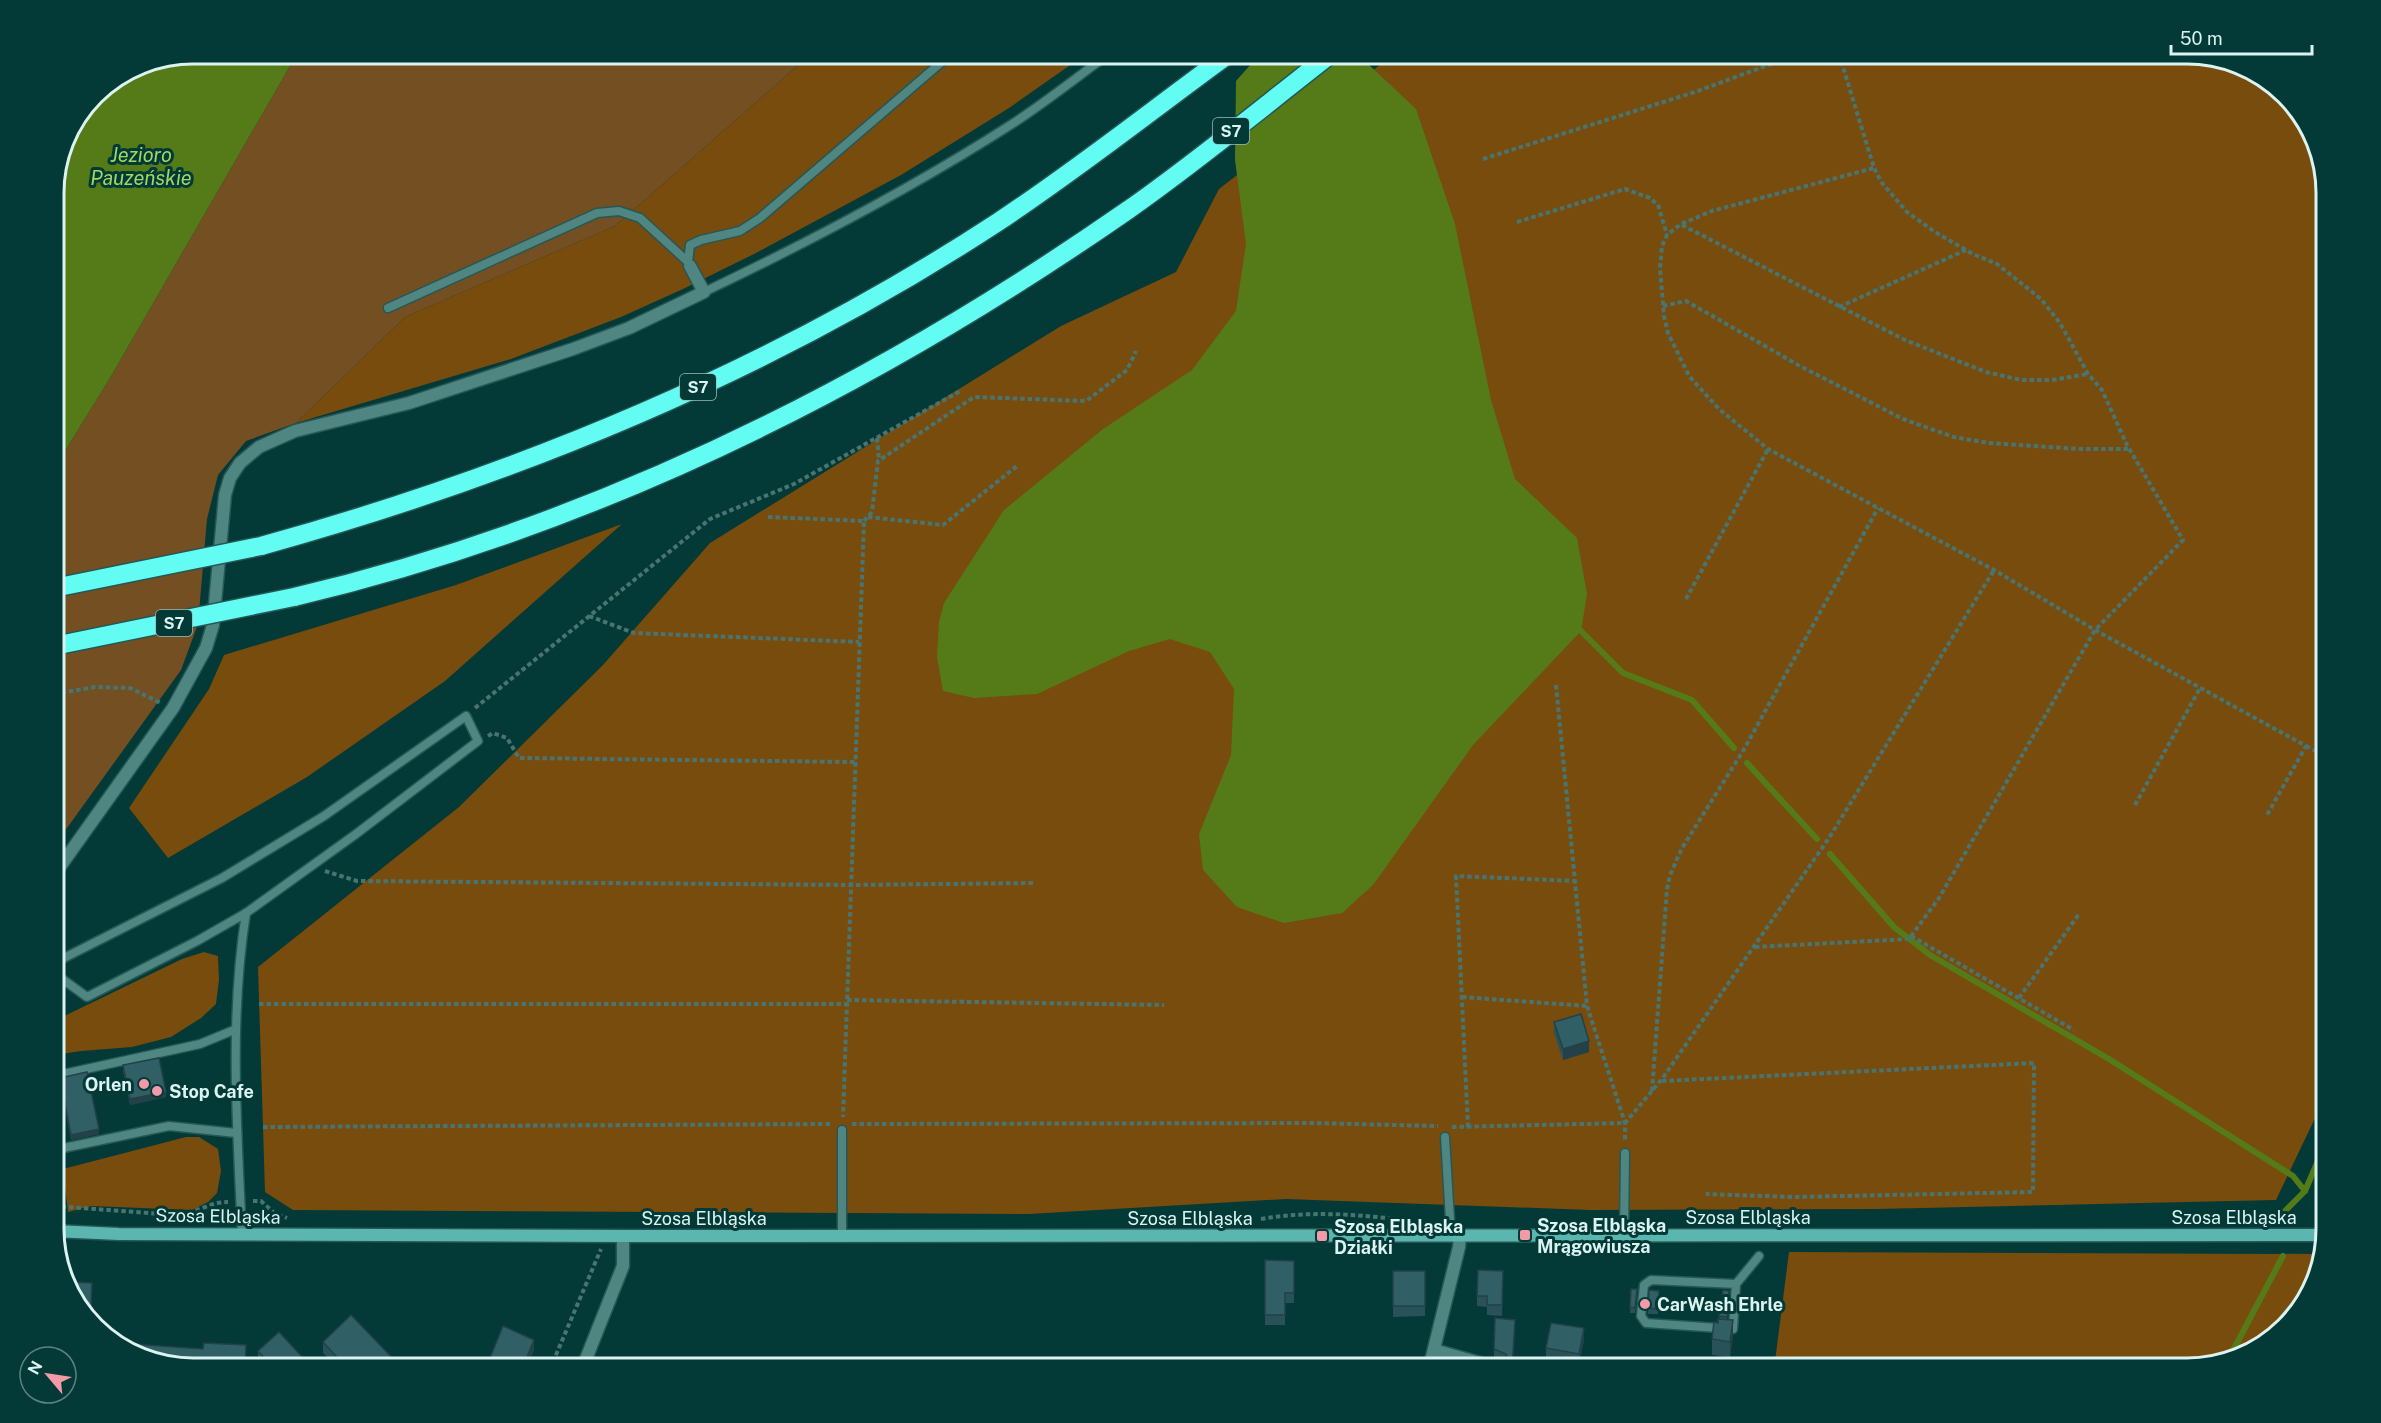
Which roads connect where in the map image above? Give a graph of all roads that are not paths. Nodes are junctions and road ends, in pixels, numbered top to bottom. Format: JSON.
{"nodes":[{"id":1,"x":939,"y":64,"type":"edge"},
{"id":2,"x":1095,"y":64,"type":"edge"},
{"id":3,"x":1215,"y":64,"type":"edge"},
{"id":4,"x":1318,"y":64,"type":"edge"},
{"id":5,"x":689,"y":264,"type":"junction"},
{"id":6,"x":704,"y":292,"type":"junction"},
{"id":7,"x":388,"y":308,"type":"dead end"},
{"id":8,"x":65,"y":586,"type":"edge"},
{"id":9,"x":65,"y":644,"type":"edge"},
{"id":10,"x":65,"y":859,"type":"edge"},
{"id":11,"x":246,"y":913,"type":"junction"},
{"id":12,"x":65,"y":957,"type":"edge"},
{"id":13,"x":65,"y":981,"type":"edge"},
{"id":14,"x":234,"y":1030,"type":"junction"},
{"id":15,"x":65,"y":1074,"type":"edge"},
{"id":16,"x":843,"y":1127,"type":"road end"},
{"id":17,"x":236,"y":1133,"type":"junction"},
{"id":18,"x":1444,"y":1137,"type":"dead end"},
{"id":19,"x":65,"y":1148,"type":"edge"},
{"id":20,"x":1625,"y":1153,"type":"road end"},
{"id":21,"x":65,"y":1231,"type":"edge"},
{"id":22,"x":242,"y":1235,"type":"junction"},
{"id":23,"x":1624,"y":1235,"type":"junction"},
{"id":24,"x":2316,"y":1235,"type":"edge"},
{"id":25,"x":623,"y":1236,"type":"junction"},
{"id":26,"x":842,"y":1236,"type":"junction"},
{"id":27,"x":1456,"y":1236,"type":"junction"},
{"id":28,"x":1759,"y":1256,"type":"dead end"},
{"id":29,"x":1736,"y":1284,"type":"junction"},
{"id":30,"x":1434,"y":1350,"type":"junction"},
{"id":31,"x":586,"y":1358,"type":"edge"},
{"id":32,"x":1432,"y":1358,"type":"edge"},
{"id":33,"x":1462,"y":1358,"type":"edge"}],
"edges":[{"from":1,"to":5,"type":"lane"},
{"from":2,"to":6,"type":"lane"},
{"from":3,"to":8,"type":"highway","number":"S7","bridge":true},
{"from":4,"to":9,"type":"highway","number":"S7","bridge":true},
{"from":5,"to":6,"type":"street"},
{"from":5,"to":7,"type":"lane"},
{"from":6,"to":10,"type":"street"},
{"from":11,"to":12,"type":"lane"},
{"from":11,"to":13,"type":"lane"},
{"from":11,"to":14,"type":"lane"},
{"from":14,"to":15,"type":"lane"},
{"from":14,"to":17,"type":"lane"},
{"from":16,"to":26,"type":"lane"},
{"from":17,"to":19,"type":"lane"},
{"from":17,"to":22,"type":"lane"},
{"from":18,"to":27,"type":"lane"},
{"from":20,"to":23,"type":"lane"},
{"from":21,"to":22,"type":"main road","name":"Szosa Elbląska"},
{"from":22,"to":25,"type":"main road","name":"Szosa Elbląska"},
{"from":23,"to":24,"type":"main road","name":"Szosa Elbląska"},
{"from":23,"to":27,"type":"main road","name":"Szosa Elbląska"},
{"from":25,"to":26,"type":"main road","name":"Szosa Elbląska"},
{"from":25,"to":31,"type":"street"},
{"from":26,"to":27,"type":"main road","name":"Szosa Elbląska"},
{"from":27,"to":30,"type":"street"},
{"from":28,"to":29,"type":"lane"},
{"from":29,"to":29,"type":"lane"},
{"from":30,"to":32,"type":"street"},
{"from":30,"to":33,"type":"street"}]}
